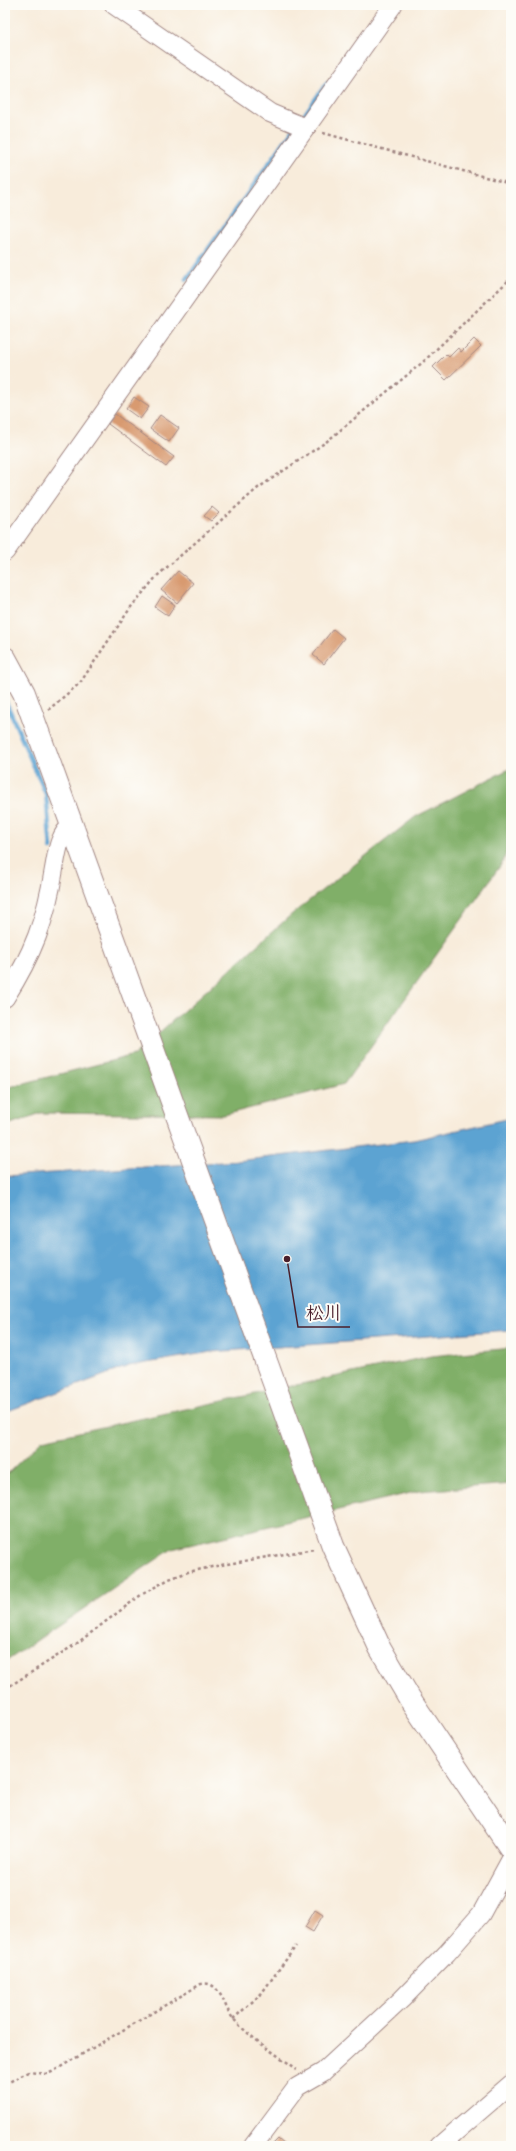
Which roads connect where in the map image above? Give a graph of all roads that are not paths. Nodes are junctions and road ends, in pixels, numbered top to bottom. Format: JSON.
{"nodes":[{"id":1,"x":114,"y":5,"type":"edge"},
{"id":2,"x":393,"y":5,"type":"edge"},
{"id":3,"x":306,"y":128,"type":"junction"},
{"id":4,"x":5,"y":552,"type":"edge"},
{"id":5,"x":5,"y":658,"type":"edge"},
{"id":6,"x":72,"y":825,"type":"junction"},
{"id":7,"x":5,"y":998,"type":"edge"},
{"id":8,"x":511,"y":1849,"type":"edge"},
{"id":9,"x":511,"y":1859,"type":"edge"},
{"id":10,"x":511,"y":2084,"type":"edge"},
{"id":11,"x":253,"y":2146,"type":"edge"},
{"id":12,"x":439,"y":2146,"type":"edge"}],
"edges":[{"from":1,"to":3,"type":"street"},
{"from":2,"to":3,"type":"street"},
{"from":3,"to":4,"type":"street"},
{"from":5,"to":6,"type":"street"},
{"from":6,"to":7,"type":"street"},
{"from":6,"to":8,"type":"street"},
{"from":9,"to":11,"type":"street"},
{"from":10,"to":12,"type":"street"}]}
